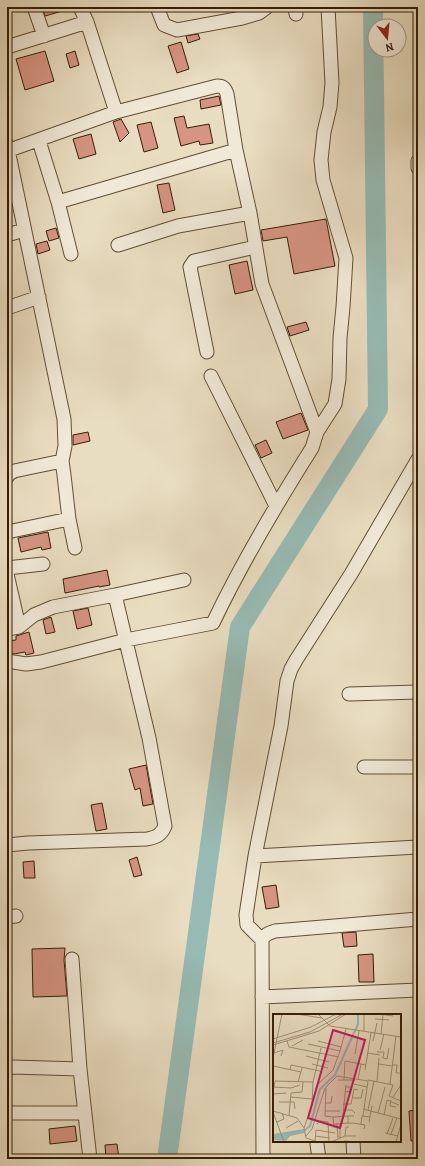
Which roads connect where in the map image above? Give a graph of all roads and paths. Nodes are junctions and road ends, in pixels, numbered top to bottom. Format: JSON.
{"nodes":[{"id":1,"x":34,"y":7,"type":"edge"},
{"id":2,"x":80,"y":7,"type":"edge"},
{"id":3,"x":157,"y":7,"type":"edge"},
{"id":4,"x":267,"y":7,"type":"edge"},
{"id":5,"x":328,"y":7,"type":"edge"},
{"id":6,"x":87,"y":22,"type":"junction"},
{"id":7,"x":44,"y":36,"type":"junction"},
{"id":8,"x":7,"y":47,"type":"edge"},
{"id":9,"x":116,"y":112,"type":"junction"},
{"id":10,"x":39,"y":141,"type":"junction"},
{"id":11,"x":8,"y":149,"type":"edge"},
{"id":12,"x":236,"y":150,"type":"junction"},
{"id":13,"x":418,"y":161,"type":"edge"},
{"id":14,"x":418,"y":168,"type":"edge"},
{"id":15,"x":58,"y":202,"type":"junction"},
{"id":16,"x":250,"y":213,"type":"junction"},
{"id":17,"x":24,"y":230,"type":"junction"},
{"id":18,"x":7,"y":235,"type":"edge"},
{"id":19,"x":118,"y":246,"type":"dead end"},
{"id":20,"x":255,"y":247,"type":"junction"},
{"id":21,"x":71,"y":254,"type":"dead end"},
{"id":22,"x":39,"y":297,"type":"junction"},
{"id":23,"x":7,"y":308,"type":"edge"},
{"id":24,"x":207,"y":352,"type":"dead end"},
{"id":25,"x":211,"y":376,"type":"dead end"},
{"id":26,"x":317,"y":432,"type":"junction"},
{"id":27,"x":418,"y":459,"type":"edge"},
{"id":28,"x":62,"y":461,"type":"junction"},
{"id":29,"x":7,"y":477,"type":"edge"},
{"id":30,"x":276,"y":506,"type":"junction"},
{"id":31,"x":69,"y":519,"type":"junction"},
{"id":32,"x":7,"y":530,"type":"edge"},
{"id":33,"x":75,"y":548,"type":"dead end"},
{"id":34,"x":43,"y":564,"type":"dead end"},
{"id":35,"x":7,"y":568,"type":"edge"},
{"id":36,"x":7,"y":574,"type":"edge"},
{"id":37,"x":184,"y":580,"type":"dead end"},
{"id":38,"x":115,"y":595,"type":"junction"},
{"id":39,"x":13,"y":628,"type":"edge"},
{"id":40,"x":126,"y":640,"type":"junction"},
{"id":41,"x":7,"y":661,"type":"edge"},
{"id":42,"x":418,"y":692,"type":"edge"},
{"id":43,"x":349,"y":694,"type":"dead end"},
{"id":44,"x":364,"y":767,"type":"dead end"},
{"id":45,"x":418,"y":767,"type":"edge"},
{"id":46,"x":7,"y":845,"type":"edge"},
{"id":47,"x":418,"y":847,"type":"edge"},
{"id":48,"x":255,"y":856,"type":"junction"},
{"id":49,"x":418,"y":919,"type":"edge"},
{"id":50,"x":262,"y":940,"type":"junction"},
{"id":51,"x":72,"y":959,"type":"dead end"},
{"id":52,"x":418,"y":990,"type":"edge"},
{"id":53,"x":262,"y":998,"type":"junction"},
{"id":54,"x":7,"y":1068,"type":"edge"},
{"id":55,"x":80,"y":1069,"type":"junction"},
{"id":56,"x":268,"y":1084,"type":"edge"},
{"id":57,"x":7,"y":1113,"type":"edge"},
{"id":58,"x":85,"y":1114,"type":"junction"},
{"id":59,"x":353,"y":1142,"type":"edge"},
{"id":60,"x":317,"y":1144,"type":"dead end"},
{"id":61,"x":90,"y":1159,"type":"edge"},
{"id":62,"x":263,"y":1159,"type":"edge"},
{"id":63,"x":319,"y":1159,"type":"edge"},
{"id":64,"x":354,"y":1159,"type":"edge"}],
"edges":[{"from":1,"to":7,"type":"street"},
{"from":2,"to":6,"type":"street"},
{"from":3,"to":4,"type":"street"},
{"from":5,"to":26,"type":"street"},
{"from":6,"to":7,"type":"street"},
{"from":6,"to":9,"type":"street"},
{"from":7,"to":8,"type":"street"},
{"from":9,"to":10,"type":"street"},
{"from":9,"to":12,"type":"street"},
{"from":10,"to":11,"type":"street"},
{"from":10,"to":15,"type":"street"},
{"from":11,"to":17,"type":"street"},
{"from":12,"to":15,"type":"street"},
{"from":12,"to":16,"type":"street"},
{"from":13,"to":14,"type":"street"},
{"from":15,"to":21,"type":"street"},
{"from":16,"to":19,"type":"street"},
{"from":16,"to":20,"type":"street"},
{"from":17,"to":18,"type":"street"},
{"from":17,"to":22,"type":"street"},
{"from":20,"to":24,"type":"street"},
{"from":20,"to":26,"type":"street"},
{"from":22,"to":23,"type":"street"},
{"from":22,"to":28,"type":"street"},
{"from":25,"to":30,"type":"street"},
{"from":26,"to":30,"type":"street"},
{"from":27,"to":48,"type":"street"},
{"from":28,"to":29,"type":"street"},
{"from":28,"to":31,"type":"street"},
{"from":30,"to":40,"type":"street"},
{"from":31,"to":32,"type":"street"},
{"from":31,"to":33,"type":"street"},
{"from":34,"to":35,"type":"street"},
{"from":36,"to":39,"type":"street"},
{"from":37,"to":38,"type":"street"},
{"from":38,"to":39,"type":"street"},
{"from":38,"to":40,"type":"street"},
{"from":40,"to":41,"type":"street"},
{"from":40,"to":46,"type":"street"},
{"from":42,"to":43,"type":"street"},
{"from":44,"to":45,"type":"street"},
{"from":47,"to":48,"type":"street"},
{"from":48,"to":50,"type":"street"},
{"from":49,"to":50,"type":"street"},
{"from":50,"to":53,"type":"street"},
{"from":51,"to":55,"type":"street"},
{"from":52,"to":53,"type":"street"},
{"from":53,"to":56,"type":"street"},
{"from":54,"to":55,"type":"street"},
{"from":55,"to":58,"type":"street"},
{"from":56,"to":62,"type":"street"},
{"from":57,"to":58,"type":"street"},
{"from":58,"to":61,"type":"street"},
{"from":59,"to":64,"type":"street"},
{"from":60,"to":63,"type":"street"}]}
